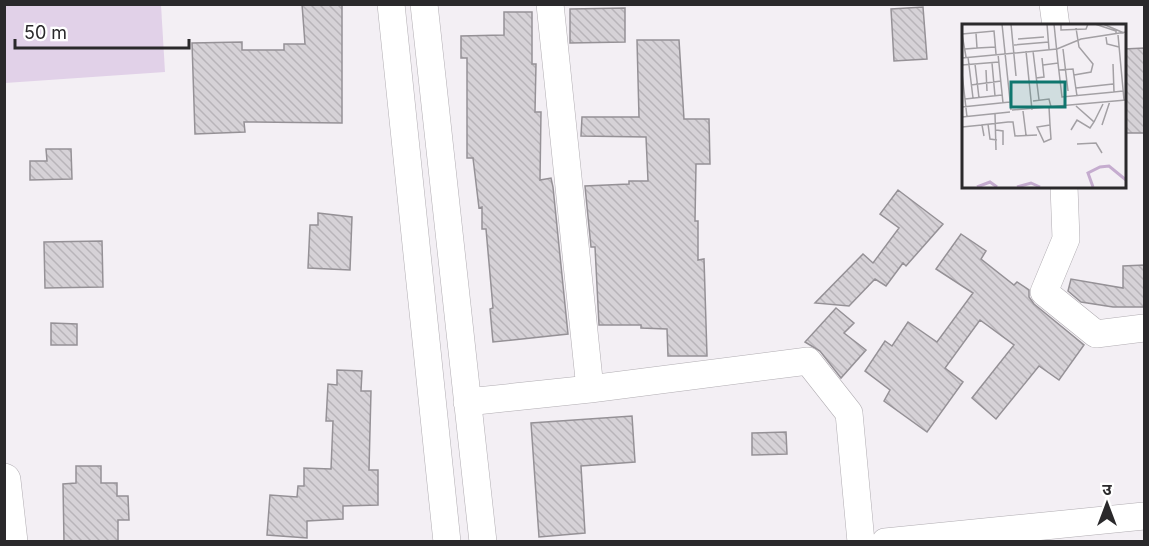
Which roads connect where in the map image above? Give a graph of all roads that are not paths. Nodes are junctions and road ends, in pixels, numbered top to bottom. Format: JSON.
{"nodes":[{"id":1,"x":391,"y":4,"type":"edge"},
{"id":2,"x":424,"y":4,"type":"edge"},
{"id":3,"x":550,"y":4,"type":"edge"},
{"id":4,"x":1053,"y":4,"type":"edge"},
{"id":5,"x":1056,"y":24,"type":"edge"},
{"id":6,"x":1064,"y":188,"type":"edge"},
{"id":7,"x":1144,"y":328,"type":"edge"},
{"id":8,"x":590,"y":389,"type":"junction"},
{"id":9,"x":467,"y":402,"type":"junction"},
{"id":10,"x":4,"y":480,"type":"edge"},
{"id":11,"x":1144,"y":516,"type":"edge"},
{"id":12,"x":11,"y":542,"type":"edge"},
{"id":13,"x":447,"y":542,"type":"edge"},
{"id":14,"x":483,"y":542,"type":"edge"},
{"id":15,"x":861,"y":542,"type":"edge"},
{"id":16,"x":885,"y":542,"type":"edge"}],
"edges":[{"from":1,"to":13,"type":"street"},
{"from":2,"to":9,"type":"street"},
{"from":3,"to":8,"type":"street"},
{"from":4,"to":5,"type":"street"},
{"from":6,"to":7,"type":"street"},
{"from":8,"to":9,"type":"street"},
{"from":8,"to":15,"type":"street"},
{"from":9,"to":14,"type":"street"},
{"from":10,"to":12,"type":"main road"},
{"from":11,"to":16,"type":"street"}]}
